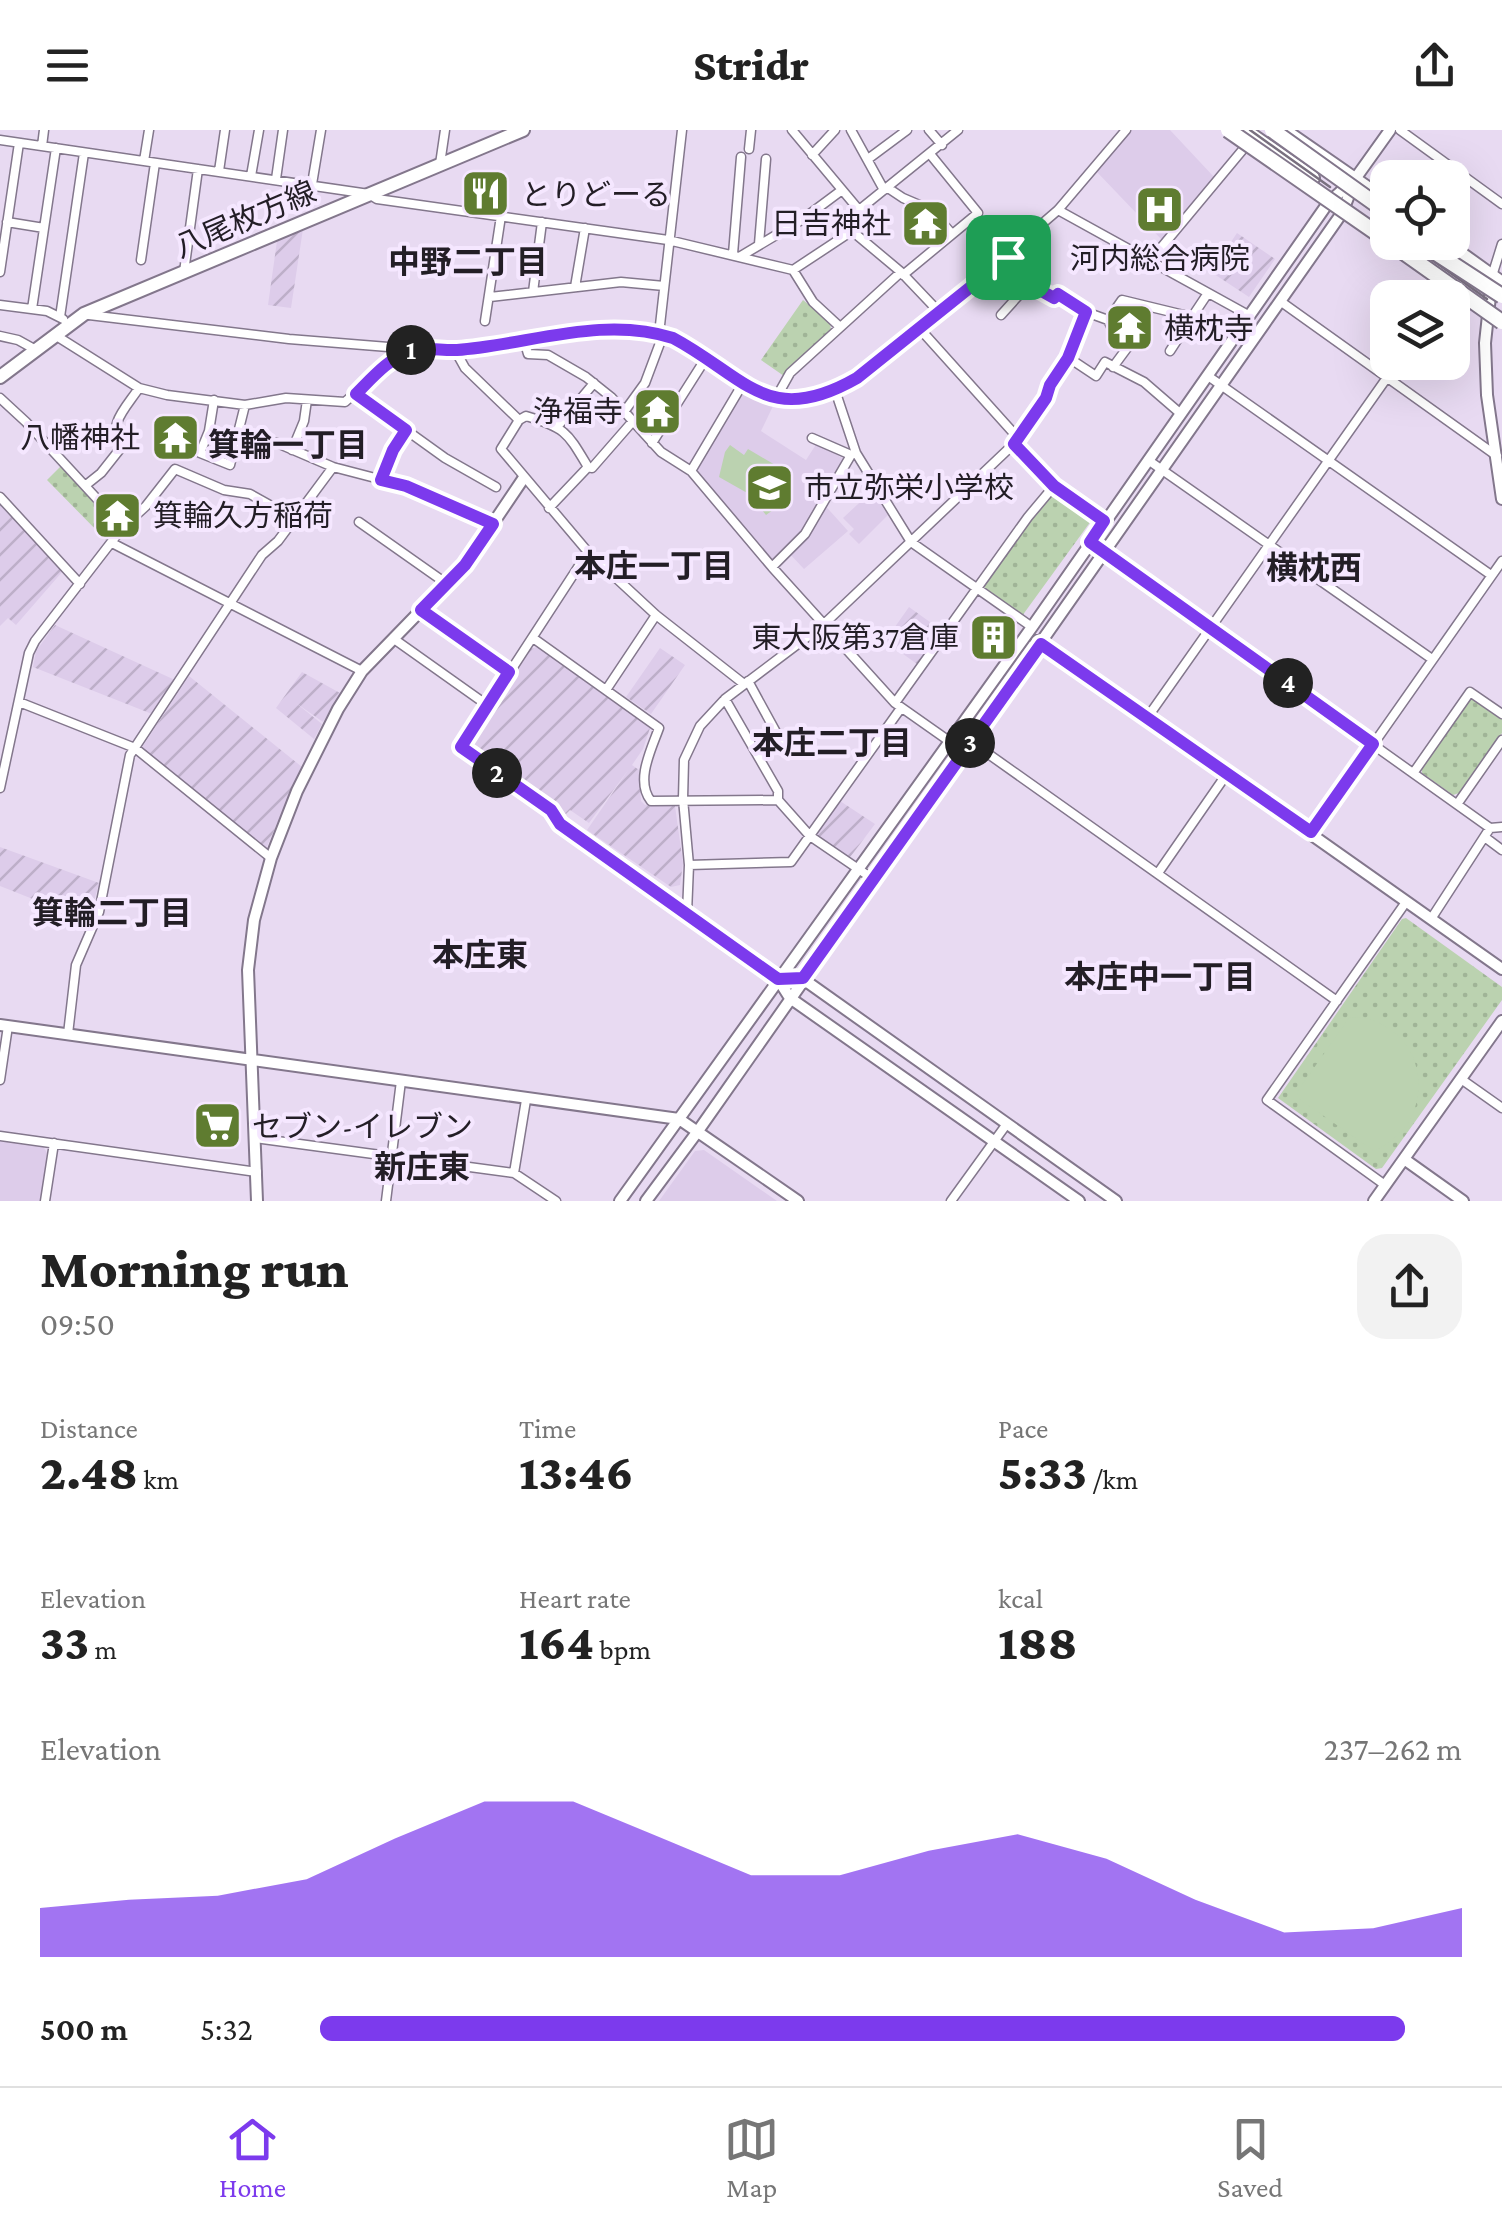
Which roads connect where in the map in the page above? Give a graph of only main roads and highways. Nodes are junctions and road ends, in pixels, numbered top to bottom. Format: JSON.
{"nodes":[{"id":1,"x":523,"y":130,"type":"edge"},
{"id":2,"x":1220,"y":130,"type":"edge"},
{"id":3,"x":1228,"y":130,"type":"edge"},
{"id":4,"x":1244,"y":130,"type":"edge"},
{"id":5,"x":1256,"y":130,"type":"edge"},
{"id":6,"x":1272,"y":130,"type":"edge"},
{"id":7,"x":1284,"y":130,"type":"edge"},
{"id":8,"x":1370,"y":189,"type":"edge"},
{"id":9,"x":1370,"y":200,"type":"edge"},
{"id":10,"x":1370,"y":209,"type":"edge"},
{"id":11,"x":1370,"y":226,"type":"edge"},
{"id":12,"x":1370,"y":227,"type":"edge"},
{"id":13,"x":1415,"y":260,"type":"edge"},
{"id":14,"x":1447,"y":260,"type":"edge"},
{"id":15,"x":1453,"y":260,"type":"edge"},
{"id":16,"x":1470,"y":260,"type":"edge"},
{"id":17,"x":1429,"y":280,"type":"edge"},
{"id":18,"x":1497,"y":280,"type":"edge"},
{"id":19,"x":1502,"y":296,"type":"edge"},
{"id":20,"x":1470,"y":307,"type":"edge"},
{"id":21,"x":1497,"y":322,"type":"edge"},
{"id":22,"x":0,"y":377,"type":"edge"}],
"edges":[{"from":1,"to":22,"type":"main road","name":"八尾枚方線"},
{"from":2,"to":17,"type":"main road"},
{"from":3,"to":12,"type":"highway","bridge":true},
{"from":4,"to":11,"type":"highway","bridge":true},
{"from":5,"to":10,"type":"highway","bridge":true},
{"from":6,"to":9,"type":"highway","bridge":true},
{"from":7,"to":8,"type":"main road"},
{"from":13,"to":21,"type":"highway","bridge":true},
{"from":14,"to":19,"type":"highway","bridge":true},
{"from":15,"to":19,"type":"highway","bridge":true},
{"from":16,"to":18,"type":"main road"},
{"from":20,"to":21,"type":"main road"}]}
